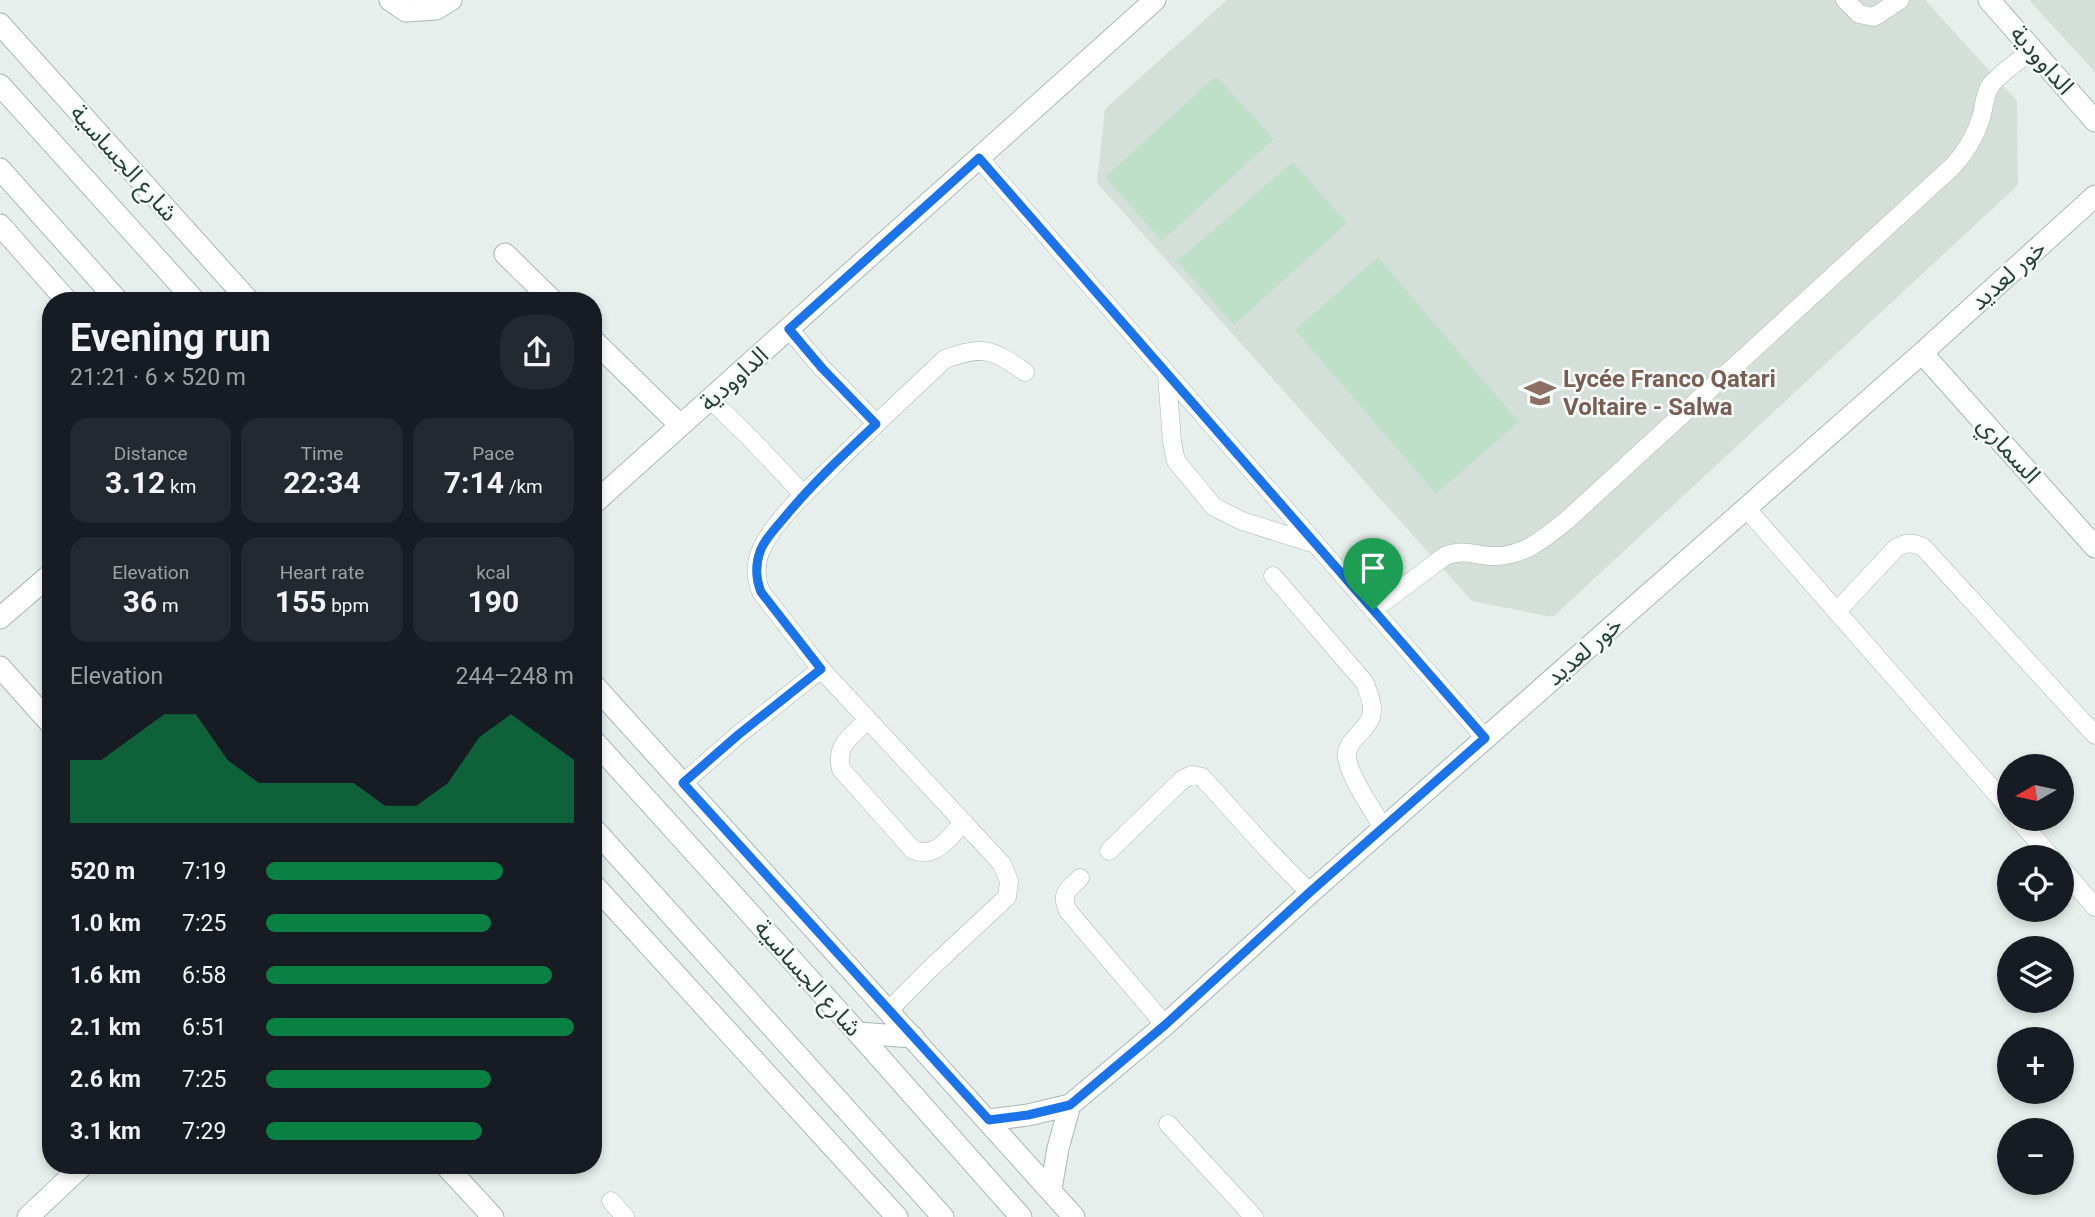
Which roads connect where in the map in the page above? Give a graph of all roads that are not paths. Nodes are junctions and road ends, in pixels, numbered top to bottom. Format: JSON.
{"nodes":[{"id":1,"x":390,"y":0,"type":"edge"},
{"id":2,"x":451,"y":0,"type":"edge"},
{"id":3,"x":1155,"y":0,"type":"edge"},
{"id":4,"x":1845,"y":0,"type":"edge"},
{"id":5,"x":1900,"y":0,"type":"edge"},
{"id":6,"x":1989,"y":0,"type":"edge"},
{"id":7,"x":0,"y":24,"type":"edge"},
{"id":8,"x":2032,"y":50,"type":"junction"},
{"id":9,"x":0,"y":85,"type":"edge"},
{"id":10,"x":2095,"y":121,"type":"edge"},
{"id":11,"x":979,"y":158,"type":"junction"},
{"id":12,"x":0,"y":169,"type":"edge"},
{"id":13,"x":2095,"y":196,"type":"edge"},
{"id":14,"x":0,"y":225,"type":"edge"},
{"id":15,"x":505,"y":254,"type":"dead end"},
{"id":16,"x":59,"y":292,"type":"edge"},
{"id":17,"x":108,"y":292,"type":"edge"},
{"id":18,"x":187,"y":292,"type":"edge"},
{"id":19,"x":241,"y":292,"type":"edge"},
{"id":20,"x":544,"y":292,"type":"edge"},
{"id":21,"x":789,"y":329,"type":"junction"},
{"id":22,"x":602,"y":349,"type":"edge"},
{"id":23,"x":1922,"y":353,"type":"junction"},
{"id":24,"x":1025,"y":372,"type":"dead end"},
{"id":25,"x":1167,"y":374,"type":"junction"},
{"id":26,"x":711,"y":400,"type":"junction"},
{"id":27,"x":876,"y":424,"type":"junction"},
{"id":28,"x":680,"y":425,"type":"junction"},
{"id":29,"x":803,"y":494,"type":"junction"},
{"id":30,"x":602,"y":496,"type":"edge"},
{"id":31,"x":1746,"y":508,"type":"junction"},
{"id":32,"x":1314,"y":543,"type":"junction"},
{"id":33,"x":2095,"y":547,"type":"edge"},
{"id":34,"x":1273,"y":576,"type":"dead end"},
{"id":35,"x":42,"y":581,"type":"edge"},
{"id":36,"x":1373,"y":610,"type":"junction"},
{"id":37,"x":1837,"y":611,"type":"junction"},
{"id":38,"x":0,"y":618,"type":"edge"},
{"id":39,"x":0,"y":667,"type":"edge"},
{"id":40,"x":821,"y":669,"type":"junction"},
{"id":41,"x":602,"y":694,"type":"edge"},
{"id":42,"x":42,"y":714,"type":"edge"},
{"id":43,"x":868,"y":720,"type":"junction"},
{"id":44,"x":2095,"y":735,"type":"edge"},
{"id":45,"x":1485,"y":738,"type":"junction"},
{"id":46,"x":602,"y":750,"type":"edge"},
{"id":47,"x":683,"y":783,"type":"junction"},
{"id":48,"x":1997,"y":794,"type":"edge"},
{"id":49,"x":964,"y":822,"type":"junction"},
{"id":50,"x":1383,"y":828,"type":"junction"},
{"id":51,"x":2028,"y":831,"type":"edge"},
{"id":52,"x":602,"y":838,"type":"edge"},
{"id":53,"x":2041,"y":845,"type":"edge"},
{"id":54,"x":1109,"y":851,"type":"dead end"},
{"id":55,"x":1080,"y":878,"type":"dead end"},
{"id":56,"x":2074,"y":883,"type":"edge"},
{"id":57,"x":1310,"y":892,"type":"junction"},
{"id":58,"x":602,"y":894,"type":"edge"},
{"id":59,"x":2095,"y":907,"type":"edge"},
{"id":60,"x":889,"y":1010,"type":"junction"},
{"id":61,"x":1165,"y":1025,"type":"junction"},
{"id":62,"x":858,"y":1033,"type":"junction"},
{"id":63,"x":913,"y":1037,"type":"junction"},
{"id":64,"x":1070,"y":1105,"type":"junction"},
{"id":65,"x":989,"y":1120,"type":"junction"},
{"id":66,"x":1168,"y":1124,"type":"dead end"},
{"id":67,"x":74,"y":1174,"type":"edge"},
{"id":68,"x":453,"y":1174,"type":"edge"},
{"id":69,"x":1051,"y":1189,"type":"junction"},
{"id":70,"x":611,"y":1201,"type":"dead end"},
{"id":71,"x":28,"y":1217,"type":"edge"},
{"id":72,"x":493,"y":1217,"type":"edge"},
{"id":73,"x":625,"y":1217,"type":"edge"},
{"id":74,"x":897,"y":1217,"type":"edge"},
{"id":75,"x":943,"y":1217,"type":"edge"},
{"id":76,"x":1021,"y":1217,"type":"edge"},
{"id":77,"x":1074,"y":1217,"type":"edge"},
{"id":78,"x":1254,"y":1217,"type":"edge"}],
"edges":[{"from":1,"to":2,"type":"street"},
{"from":3,"to":11,"type":"street","name":"الداوودية"},
{"from":4,"to":5,"type":"lane"},
{"from":6,"to":8,"type":"street","name":"الداوودية"},
{"from":7,"to":19,"type":"street","name":"شارع الجساسية"},
{"from":8,"to":10,"type":"street","name":"الداوودية"},
{"from":8,"to":36,"type":"lane"},
{"from":9,"to":18,"type":"street","name":"شارع الجساسية"},
{"from":11,"to":21,"type":"street","name":"الداوودية"},
{"from":11,"to":25,"type":"lane"},
{"from":12,"to":17,"type":"street"},
{"from":13,"to":23,"type":"street","name":"خور لعديد"},
{"from":14,"to":16,"type":"street"},
{"from":15,"to":20,"type":"street"},
{"from":21,"to":26,"type":"street","name":"الداوودية"},
{"from":21,"to":27,"type":"lane"},
{"from":22,"to":28,"type":"street"},
{"from":23,"to":31,"type":"street","name":"خور لعديد"},
{"from":23,"to":33,"type":"street","name":"السماري"},
{"from":24,"to":27,"type":"lane"},
{"from":25,"to":32,"type":"lane"},
{"from":25,"to":32,"type":"lane"},
{"from":26,"to":28,"type":"street","name":"الداوودية"},
{"from":26,"to":29,"type":"lane"},
{"from":27,"to":29,"type":"lane"},
{"from":28,"to":30,"type":"street","name":"الداوودية"},
{"from":29,"to":40,"type":"lane"},
{"from":31,"to":37,"type":"lane"},
{"from":31,"to":45,"type":"street","name":"خور لعديد"},
{"from":32,"to":36,"type":"lane"},
{"from":34,"to":50,"type":"lane"},
{"from":35,"to":38,"type":"street"},
{"from":36,"to":45,"type":"lane"},
{"from":37,"to":44,"type":"lane"},
{"from":37,"to":48,"type":"lane"},
{"from":39,"to":42,"type":"street"},
{"from":40,"to":43,"type":"lane"},
{"from":40,"to":47,"type":"lane"},
{"from":41,"to":47,"type":"street","name":"شارع الجساسية"},
{"from":43,"to":49,"type":"lane"},
{"from":43,"to":49,"type":"lane"},
{"from":45,"to":50,"type":"street","name":"خور لعديد"},
{"from":46,"to":62,"type":"street","name":"شارع الجساسية"},
{"from":47,"to":60,"type":"street","name":"شارع الجساسية"},
{"from":49,"to":60,"type":"lane"},
{"from":50,"to":57,"type":"street","name":"خور لعديد"},
{"from":51,"to":53,"type":"lane"},
{"from":52,"to":75,"type":"street"},
{"from":54,"to":57,"type":"lane"},
{"from":55,"to":61,"type":"lane"},
{"from":56,"to":59,"type":"lane"},
{"from":57,"to":61,"type":"street","name":"خور لعديد"},
{"from":58,"to":74,"type":"street"},
{"from":60,"to":63,"type":"street","name":"شارع الجساسية"},
{"from":61,"to":64,"type":"street","name":"خور لعديد"},
{"from":62,"to":63,"type":"street"},
{"from":62,"to":76,"type":"street","name":"شارع الجساسية"},
{"from":63,"to":65,"type":"street","name":"شارع الجساسية"},
{"from":64,"to":65,"type":"street","name":"خور لعديد"},
{"from":64,"to":69,"type":"street"},
{"from":65,"to":69,"type":"street","name":"شارع الجساسية"},
{"from":66,"to":78,"type":"lane"},
{"from":67,"to":71,"type":"street"},
{"from":68,"to":72,"type":"street"},
{"from":69,"to":77,"type":"street","name":"شارع الجساسية"},
{"from":70,"to":73,"type":"lane"}]}
